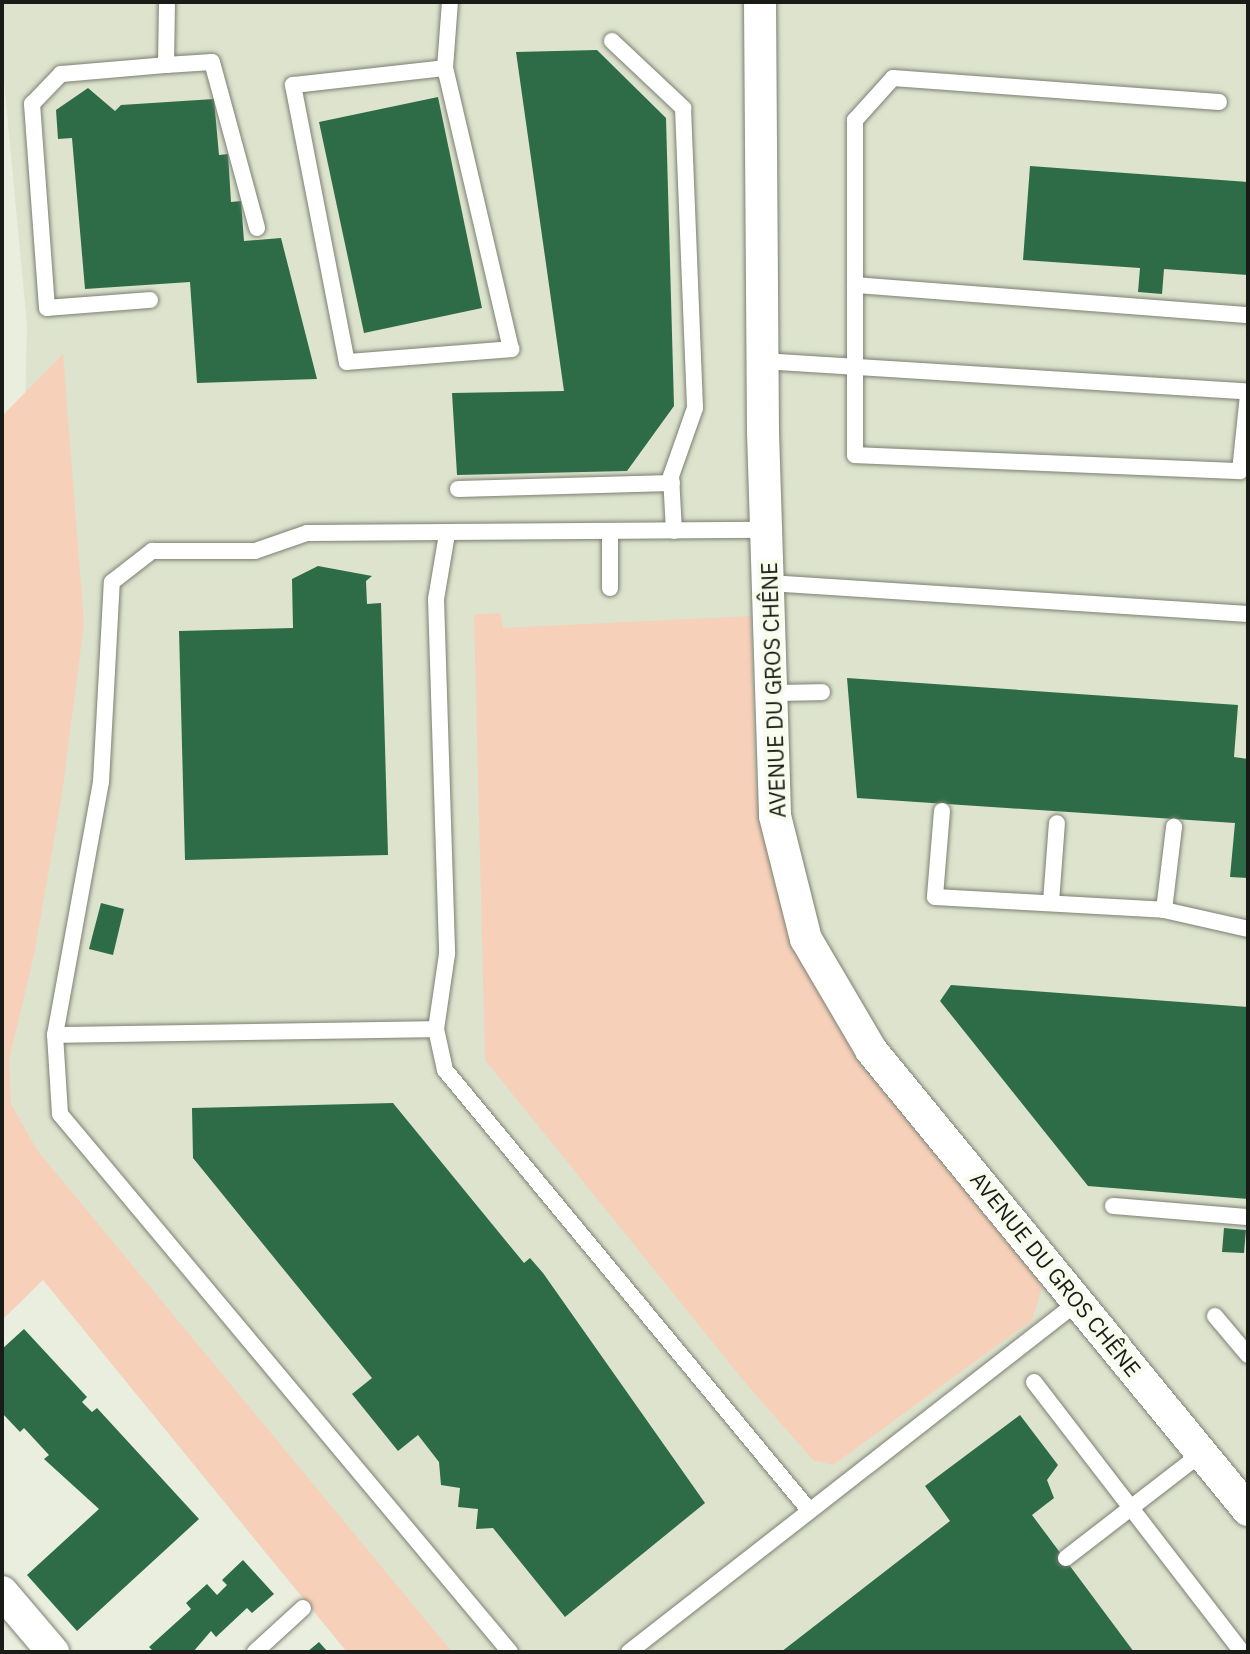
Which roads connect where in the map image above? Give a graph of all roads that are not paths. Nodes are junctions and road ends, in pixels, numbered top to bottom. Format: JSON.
{"nodes":[{"id":1,"x":167,"y":2,"type":"edge"},
{"id":2,"x":450,"y":2,"type":"edge"},
{"id":3,"x":760,"y":2,"type":"edge"},
{"id":4,"x":612,"y":41,"type":"dead end"},
{"id":5,"x":166,"y":65,"type":"junction"},
{"id":6,"x":445,"y":68,"type":"junction"},
{"id":7,"x":1219,"y":102,"type":"dead end"},
{"id":8,"x":257,"y":228,"type":"dead end"},
{"id":9,"x":855,"y":285,"type":"junction"},
{"id":10,"x":150,"y":300,"type":"dead end"},
{"id":11,"x":1248,"y":315,"type":"edge"},
{"id":12,"x":762,"y":361,"type":"junction"},
{"id":13,"x":855,"y":367,"type":"junction"},
{"id":14,"x":1248,"y":394,"type":"edge"},
{"id":15,"x":672,"y":483,"type":"junction"},
{"id":16,"x":458,"y":489,"type":"dead end"},
{"id":17,"x":767,"y":530,"type":"junction"},
{"id":18,"x":674,"y":531,"type":"junction"},
{"id":19,"x":610,"y":532,"type":"junction"},
{"id":20,"x":447,"y":534,"type":"junction"},
{"id":21,"x":769,"y":583,"type":"junction"},
{"id":22,"x":610,"y":588,"type":"dead end"},
{"id":23,"x":1248,"y":614,"type":"edge"},
{"id":24,"x":822,"y":692,"type":"dead end"},
{"id":25,"x":772,"y":693,"type":"junction"},
{"id":26,"x":942,"y":811,"type":"dead end"},
{"id":27,"x":1057,"y":823,"type":"dead end"},
{"id":28,"x":1174,"y":827,"type":"dead end"},
{"id":29,"x":1051,"y":902,"type":"junction"},
{"id":30,"x":1164,"y":910,"type":"junction"},
{"id":31,"x":1248,"y":929,"type":"edge"},
{"id":32,"x":436,"y":1029,"type":"junction"},
{"id":33,"x":55,"y":1035,"type":"junction"},
{"id":34,"x":1113,"y":1206,"type":"dead end"},
{"id":35,"x":1248,"y":1217,"type":"edge"},
{"id":36,"x":1079,"y":1301,"type":"junction"},
{"id":37,"x":1215,"y":1316,"type":"dead end"},
{"id":38,"x":1248,"y":1355,"type":"edge"},
{"id":39,"x":1034,"y":1382,"type":"dead end"},
{"id":40,"x":1202,"y":1453,"type":"junction"},
{"id":41,"x":1131,"y":1508,"type":"junction"},
{"id":42,"x":809,"y":1510,"type":"junction"},
{"id":43,"x":1248,"y":1510,"type":"edge"},
{"id":44,"x":1066,"y":1558,"type":"dead end"},
{"id":45,"x":2,"y":1592,"type":"edge"},
{"id":46,"x":303,"y":1608,"type":"dead end"},
{"id":47,"x":53,"y":1652,"type":"edge"},
{"id":48,"x":255,"y":1652,"type":"edge"},
{"id":49,"x":510,"y":1652,"type":"edge"},
{"id":50,"x":629,"y":1652,"type":"edge"},
{"id":51,"x":1242,"y":1652,"type":"edge"}],
"edges":[{"from":1,"to":5,"type":"lane"},
{"from":2,"to":6,"type":"lane"},
{"from":3,"to":12,"type":"street","name":"AVENUE DU GROS CHÊNE"},
{"from":4,"to":15,"type":"lane"},
{"from":5,"to":8,"type":"lane"},
{"from":5,"to":10,"type":"lane"},
{"from":6,"to":6,"type":"lane"},
{"from":7,"to":9,"type":"lane"},
{"from":9,"to":11,"type":"lane"},
{"from":9,"to":13,"type":"lane"},
{"from":12,"to":13,"type":"lane"},
{"from":12,"to":17,"type":"street","name":"AVENUE DU GROS CHÊNE"},
{"from":13,"to":14,"type":"lane"},
{"from":13,"to":14,"type":"lane"},
{"from":15,"to":16,"type":"lane"},
{"from":15,"to":18,"type":"lane"},
{"from":17,"to":18,"type":"lane"},
{"from":17,"to":21,"type":"street","name":"AVENUE DU GROS CHÊNE"},
{"from":18,"to":19,"type":"lane"},
{"from":19,"to":20,"type":"lane"},
{"from":19,"to":22,"type":"lane"},
{"from":20,"to":32,"type":"lane"},
{"from":20,"to":33,"type":"lane"},
{"from":21,"to":23,"type":"lane"},
{"from":21,"to":25,"type":"street","name":"AVENUE DU GROS CHÊNE"},
{"from":24,"to":25,"type":"lane"},
{"from":25,"to":36,"type":"street","name":"AVENUE DU GROS CHÊNE"},
{"from":26,"to":29,"type":"lane"},
{"from":27,"to":29,"type":"lane"},
{"from":28,"to":30,"type":"lane"},
{"from":29,"to":30,"type":"lane"},
{"from":30,"to":31,"type":"lane"},
{"from":32,"to":33,"type":"lane"},
{"from":32,"to":42,"type":"lane"},
{"from":33,"to":49,"type":"lane"},
{"from":34,"to":35,"type":"lane"},
{"from":36,"to":40,"type":"street","name":"AVENUE DU GROS CHÊNE"},
{"from":36,"to":42,"type":"lane"},
{"from":37,"to":38,"type":"lane"},
{"from":39,"to":41,"type":"lane"},
{"from":40,"to":41,"type":"lane"},
{"from":40,"to":43,"type":"street","name":"AVENUE DU GROS CHÊNE"},
{"from":41,"to":44,"type":"lane"},
{"from":41,"to":51,"type":"lane"},
{"from":42,"to":50,"type":"lane"},
{"from":45,"to":47,"type":"street"},
{"from":46,"to":48,"type":"lane"}]}
